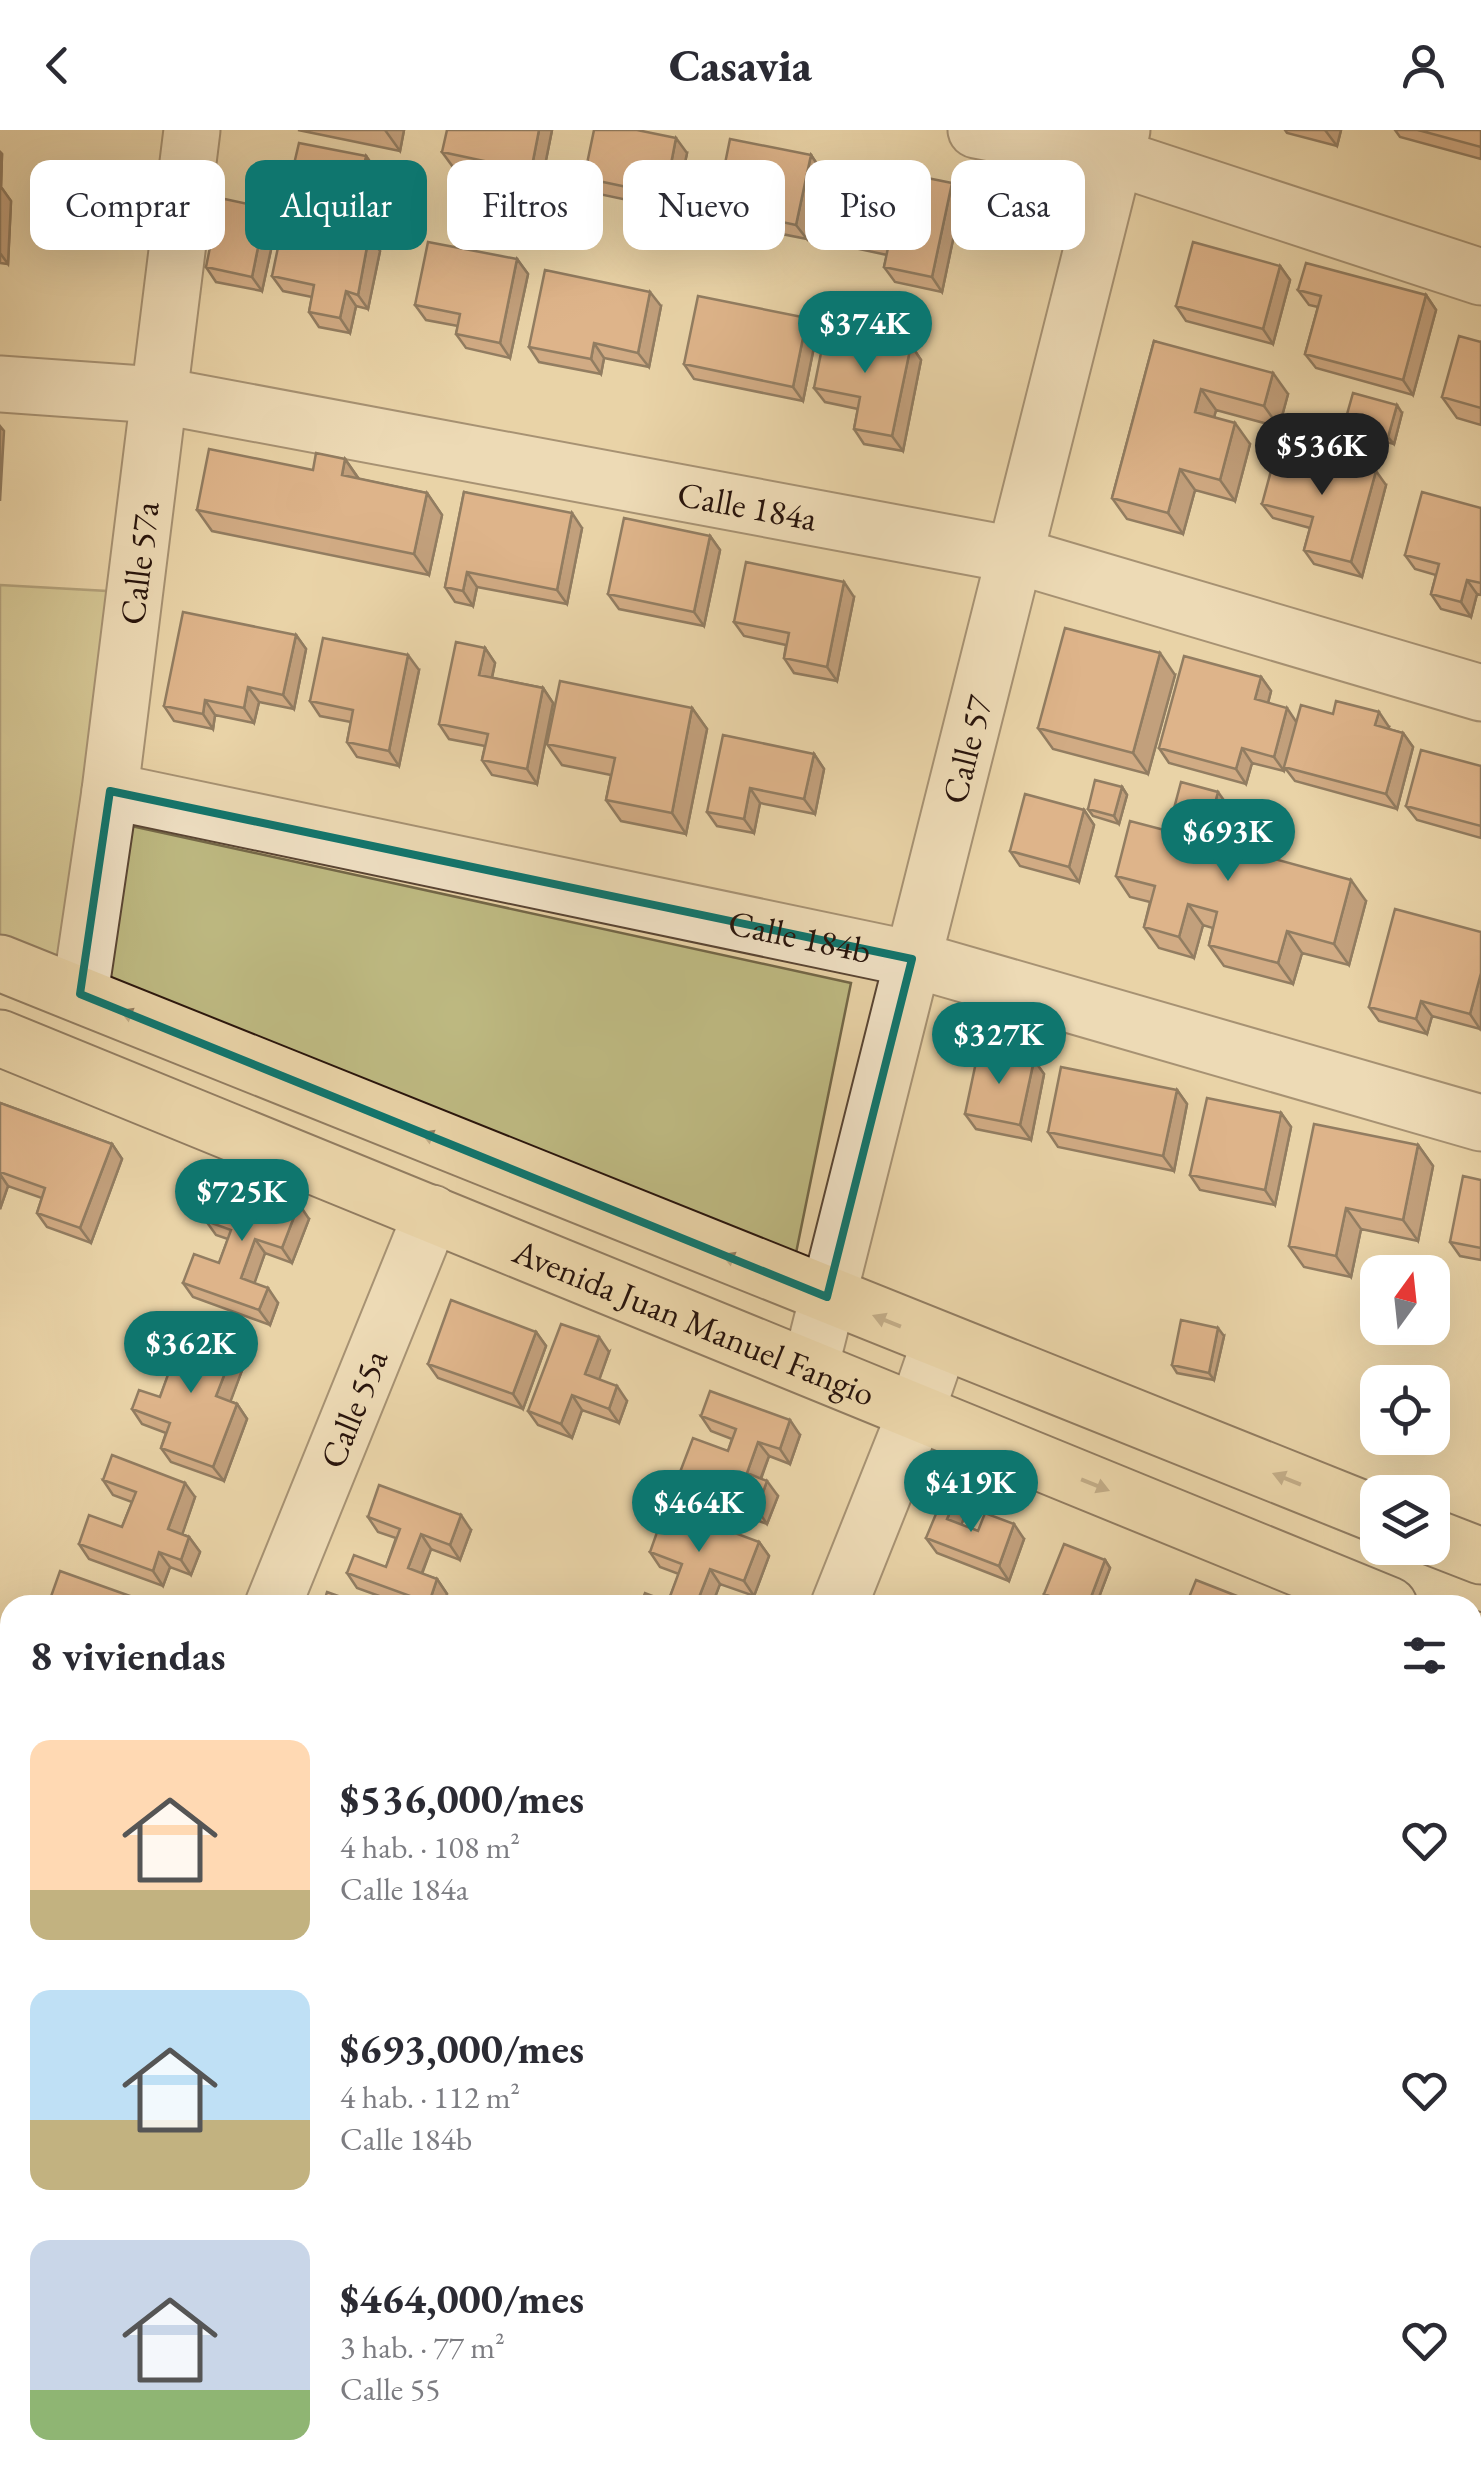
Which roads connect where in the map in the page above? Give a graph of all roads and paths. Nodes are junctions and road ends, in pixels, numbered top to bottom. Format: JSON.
{"nodes":[{"id":1,"x":192,"y":130,"type":"edge"},
{"id":2,"x":976,"y":130,"type":"edge"},
{"id":3,"x":1119,"y":143,"type":"edge"},
{"id":4,"x":1481,"y":277,"type":"edge"},
{"id":5,"x":0,"y":384,"type":"edge"},
{"id":6,"x":157,"y":395,"type":"junction"},
{"id":7,"x":1014,"y":555,"type":"junction"},
{"id":8,"x":1481,"y":693,"type":"edge"},
{"id":9,"x":110,"y":792,"type":"junction"},
{"id":10,"x":912,"y":958,"type":"junction"},
{"id":11,"x":0,"y":963,"type":"edge"},
{"id":12,"x":80,"y":994,"type":"junction"},
{"id":13,"x":0,"y":1038,"type":"edge"},
{"id":14,"x":1481,"y":1122,"type":"edge"},
{"id":15,"x":432,"y":1213,"type":"junction"},
{"id":16,"x":826,"y":1296,"type":"junction"},
{"id":17,"x":940,"y":1342,"type":"junction"},
{"id":18,"x":810,"y":1368,"type":"junction"},
{"id":19,"x":916,"y":1412,"type":"junction"},
{"id":20,"x":1360,"y":1508,"type":"edge"},
{"id":21,"x":1450,"y":1544,"type":"edge"},
{"id":22,"x":1481,"y":1556,"type":"edge"},
{"id":23,"x":277,"y":1595,"type":"edge"},
{"id":24,"x":843,"y":1595,"type":"edge"},
{"id":25,"x":1364,"y":1595,"type":"edge"}],
"edges":[{"from":1,"to":6,"type":"street","name":"Calle 57a"},
{"from":2,"to":3,"type":"street"},
{"from":3,"to":4,"type":"street"},
{"from":3,"to":7,"type":"street","name":"Calle 57"},
{"from":5,"to":6,"type":"street","name":"Calle 184a"},
{"from":6,"to":7,"type":"street","name":"Calle 184a"},
{"from":6,"to":9,"type":"street","name":"Calle 57a"},
{"from":7,"to":8,"type":"street","name":"Calle 184a"},
{"from":7,"to":10,"type":"street","name":"Calle 57"},
{"from":9,"to":10,"type":"street","name":"Calle 184b"},
{"from":9,"to":12,"type":"street","name":"Calle 57a"},
{"from":10,"to":14,"type":"street","name":"Calle 184b"},
{"from":10,"to":16,"type":"street","name":"Calle 57"},
{"from":11,"to":12,"type":"main road","name":"Avenida Juan Manuel Fangio"},
{"from":16,"to":12,"type":"main road","name":"Avenida Juan Manuel Fangio","one_way":true},
{"from":13,"to":15,"type":"main road","name":"Avenida Juan Manuel Fangio"},
{"from":15,"to":18,"type":"main road","name":"Avenida Juan Manuel Fangio"},
{"from":15,"to":23,"type":"street","name":"Calle 55a"},
{"from":17,"to":16,"type":"main road","name":"Avenida Juan Manuel Fangio","one_way":true},
{"from":16,"to":18,"type":"street","name":"Calle 57"},
{"from":17,"to":19,"type":"street"},
{"from":20,"to":17,"type":"main road","name":"Avenida Juan Manuel Fangio","one_way":true},
{"from":18,"to":19,"type":"main road","name":"Avenida Juan Manuel Fangio"},
{"from":19,"to":24,"type":"street"},
{"from":19,"to":25,"type":"main road","name":"Avenida Juan Manuel Fangio","one_way":true},
{"from":21,"to":22,"type":"main road"}]}
